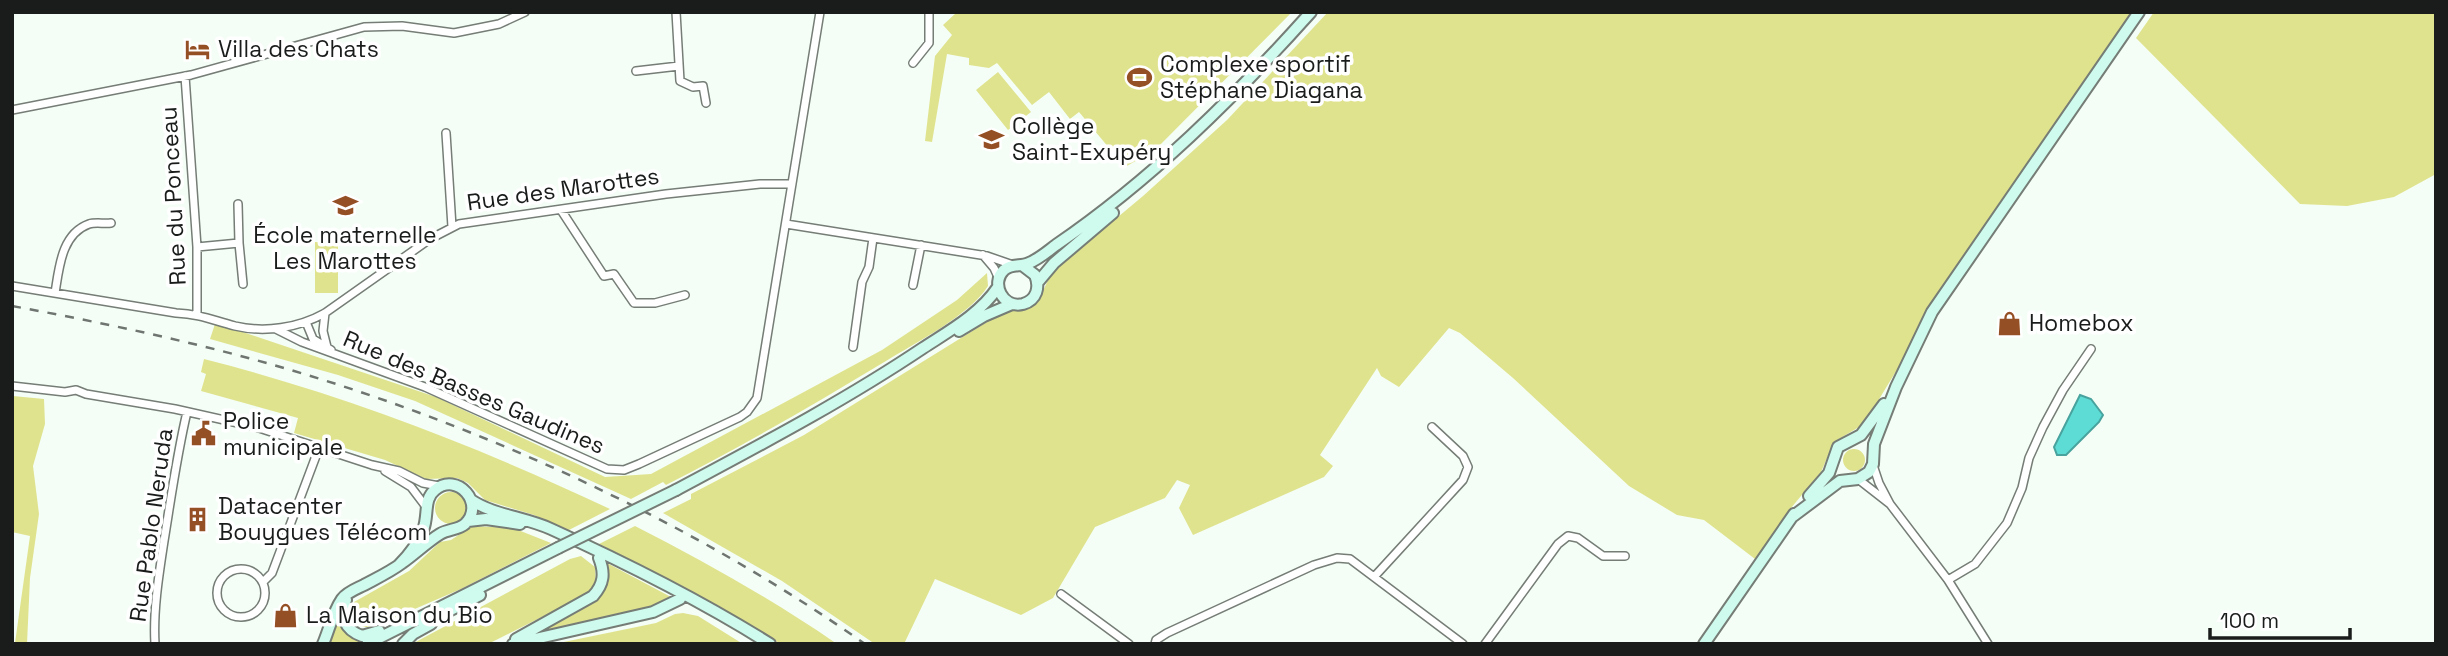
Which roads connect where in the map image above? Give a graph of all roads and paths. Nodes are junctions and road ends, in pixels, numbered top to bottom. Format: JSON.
{"nodes":[{"id":1,"x":525,"y":12,"type":"edge"},
{"id":2,"x":676,"y":12,"type":"edge"},
{"id":3,"x":821,"y":12,"type":"edge"},
{"id":4,"x":929,"y":12,"type":"edge"},
{"id":5,"x":1311,"y":12,"type":"edge"},
{"id":6,"x":1319,"y":12,"type":"edge"},
{"id":7,"x":2139,"y":12,"type":"edge"},
{"id":8,"x":514,"y":15,"type":"edge"},
{"id":9,"x":913,"y":63,"type":"dead end"},
{"id":10,"x":679,"y":66,"type":"junction"},
{"id":11,"x":636,"y":72,"type":"dead end"},
{"id":12,"x":185,"y":76,"type":"junction"},
{"id":13,"x":706,"y":103,"type":"dead end"},
{"id":14,"x":12,"y":110,"type":"edge"},
{"id":15,"x":446,"y":133,"type":"dead end"},
{"id":16,"x":792,"y":184,"type":"junction"},
{"id":17,"x":237,"y":204,"type":"dead end"},
{"id":18,"x":561,"y":210,"type":"junction"},
{"id":19,"x":111,"y":223,"type":"dead end"},
{"id":20,"x":786,"y":224,"type":"junction"},
{"id":21,"x":452,"y":227,"type":"junction"},
{"id":22,"x":873,"y":238,"type":"junction"},
{"id":23,"x":239,"y":243,"type":"junction"},
{"id":24,"x":921,"y":246,"type":"junction"},
{"id":25,"x":197,"y":247,"type":"junction"},
{"id":26,"x":982,"y":255,"type":"junction"},
{"id":27,"x":1018,"y":265,"type":"junction"},
{"id":28,"x":1038,"y":282,"type":"junction"},
{"id":29,"x":998,"y":283,"type":"junction"},
{"id":30,"x":243,"y":284,"type":"dead end"},
{"id":31,"x":913,"y":285,"type":"dead end"},
{"id":32,"x":12,"y":286,"type":"edge"},
{"id":33,"x":55,"y":293,"type":"junction"},
{"id":34,"x":685,"y":295,"type":"dead end"},
{"id":35,"x":1012,"y":304,"type":"junction"},
{"id":36,"x":325,"y":313,"type":"junction"},
{"id":37,"x":197,"y":314,"type":"junction"},
{"id":38,"x":302,"y":323,"type":"junction"},
{"id":39,"x":276,"y":329,"type":"junction"},
{"id":40,"x":302,"y":342,"type":"junction"},
{"id":41,"x":327,"y":347,"type":"junction"},
{"id":42,"x":853,"y":347,"type":"dead end"},
{"id":43,"x":2091,"y":349,"type":"dead end"},
{"id":44,"x":334,"y":353,"type":"junction"},
{"id":45,"x":12,"y":386,"type":"edge"},
{"id":46,"x":1896,"y":387,"type":"junction"},
{"id":47,"x":187,"y":412,"type":"junction"},
{"id":48,"x":1433,"y":427,"type":"dead end"},
{"id":49,"x":1852,"y":440,"type":"junction"},
{"id":50,"x":319,"y":448,"type":"junction"},
{"id":51,"x":1873,"y":459,"type":"junction"},
{"id":52,"x":1834,"y":460,"type":"junction"},
{"id":53,"x":372,"y":465,"type":"junction"},
{"id":54,"x":1853,"y":479,"type":"junction"},
{"id":55,"x":440,"y":486,"type":"junction"},
{"id":56,"x":679,"y":492,"type":"junction"},
{"id":57,"x":471,"y":500,"type":"junction"},
{"id":58,"x":1890,"y":504,"type":"junction"},
{"id":59,"x":427,"y":510,"type":"junction"},
{"id":60,"x":1792,"y":517,"type":"junction"},
{"id":61,"x":468,"y":521,"type":"junction"},
{"id":62,"x":449,"y":530,"type":"junction"},
{"id":63,"x":562,"y":550,"type":"junction"},
{"id":64,"x":1625,"y":556,"type":"dead end"},
{"id":65,"x":599,"y":558,"type":"junction"},
{"id":66,"x":399,"y":565,"type":"junction"},
{"id":67,"x":1374,"y":577,"type":"junction"},
{"id":68,"x":1948,"y":580,"type":"junction"},
{"id":69,"x":263,"y":582,"type":"junction"},
{"id":70,"x":354,"y":590,"type":"junction"},
{"id":71,"x":1061,"y":594,"type":"dead end"},
{"id":72,"x":680,"y":599,"type":"junction"},
{"id":73,"x":466,"y":602,"type":"junction"},
{"id":74,"x":437,"y":608,"type":"junction"},
{"id":75,"x":155,"y":644,"type":"edge"},
{"id":76,"x":323,"y":644,"type":"edge"},
{"id":77,"x":368,"y":644,"type":"edge"},
{"id":78,"x":383,"y":644,"type":"edge"},
{"id":79,"x":403,"y":644,"type":"edge"},
{"id":80,"x":507,"y":644,"type":"edge"},
{"id":81,"x":513,"y":644,"type":"edge"},
{"id":82,"x":758,"y":644,"type":"edge"},
{"id":83,"x":770,"y":644,"type":"edge"},
{"id":84,"x":1129,"y":644,"type":"edge"},
{"id":85,"x":1155,"y":644,"type":"edge"},
{"id":86,"x":1463,"y":644,"type":"edge"},
{"id":87,"x":1485,"y":644,"type":"edge"},
{"id":88,"x":1704,"y":644,"type":"edge"},
{"id":89,"x":1988,"y":644,"type":"edge"}],
"edges":[{"from":1,"to":8,"type":"street"},
{"from":2,"to":10,"type":"street"},
{"from":3,"to":16,"type":"street","name":"Rue des Basses Gaudines"},
{"from":4,"to":9,"type":"street"},
{"from":5,"to":27,"type":"main road"},
{"from":6,"to":28,"type":"main road"},
{"from":7,"to":46,"type":"main road"},
{"from":8,"to":12,"type":"street"},
{"from":10,"to":11,"type":"street"},
{"from":10,"to":13,"type":"street"},
{"from":12,"to":14,"type":"street"},
{"from":12,"to":25,"type":"street","name":"Rue du Ponceau"},
{"from":15,"to":21,"type":"street"},
{"from":16,"to":18,"type":"street","name":"Rue des Marottes"},
{"from":16,"to":20,"type":"street","name":"Rue des Basses Gaudines"},
{"from":17,"to":23,"type":"street"},
{"from":18,"to":21,"type":"street","name":"Rue des Marottes"},
{"from":18,"to":34,"type":"street"},
{"from":19,"to":33,"type":"street"},
{"from":20,"to":22,"type":"street"},
{"from":20,"to":44,"type":"street","name":"Rue des Basses Gaudines"},
{"from":21,"to":36,"type":"street","name":"Rue des Marottes"},
{"from":22,"to":24,"type":"street"},
{"from":22,"to":42,"type":"street"},
{"from":23,"to":25,"type":"street"},
{"from":23,"to":30,"type":"street"},
{"from":24,"to":26,"type":"street"},
{"from":24,"to":31,"type":"street"},
{"from":25,"to":37,"type":"street","name":"Rue du Ponceau"},
{"from":26,"to":27,"type":"street"},
{"from":26,"to":29,"type":"street"},
{"from":27,"to":28,"type":"main road"},
{"from":27,"to":29,"type":"main road"},
{"from":28,"to":35,"type":"main road"},
{"from":29,"to":35,"type":"main road"},
{"from":29,"to":56,"type":"main road"},
{"from":32,"to":33,"type":"street","name":"Rue des Basses Gaudines"},
{"from":33,"to":37,"type":"street","name":"Rue des Basses Gaudines"},
{"from":35,"to":56,"type":"main road"},
{"from":36,"to":38,"type":"street","name":"Rue des Marottes"},
{"from":36,"to":41,"type":"street"},
{"from":37,"to":39,"type":"street","name":"Rue des Basses Gaudines"},
{"from":38,"to":39,"type":"street","name":"Rue des Marottes"},
{"from":38,"to":40,"type":"street"},
{"from":38,"to":41,"type":"street"},
{"from":39,"to":40,"type":"street","name":"Rue des Basses Gaudines"},
{"from":40,"to":44,"type":"street","name":"Rue des Basses Gaudines"},
{"from":41,"to":44,"type":"street"},
{"from":43,"to":68,"type":"street"},
{"from":45,"to":47,"type":"street"},
{"from":46,"to":49,"type":"main road"},
{"from":46,"to":51,"type":"main road"},
{"from":47,"to":50,"type":"street"},
{"from":47,"to":75,"type":"street","name":"Rue Pablo Neruda"},
{"from":48,"to":67,"type":"street"},
{"from":49,"to":51,"type":"main road"},
{"from":49,"to":52,"type":"main road"},
{"from":50,"to":53,"type":"street"},
{"from":50,"to":69,"type":"street"},
{"from":51,"to":54,"type":"main road"},
{"from":51,"to":58,"type":"street"},
{"from":52,"to":54,"type":"main road"},
{"from":52,"to":60,"type":"main road"},
{"from":53,"to":55,"type":"street"},
{"from":53,"to":59,"type":"street"},
{"from":54,"to":58,"type":"street"},
{"from":54,"to":60,"type":"main road"},
{"from":55,"to":57,"type":"main road"},
{"from":55,"to":59,"type":"main road"},
{"from":56,"to":63,"type":"main road","bridge":true},
{"from":57,"to":61,"type":"main road"},
{"from":57,"to":83,"type":"main road"},
{"from":58,"to":68,"type":"street"},
{"from":59,"to":62,"type":"main road"},
{"from":59,"to":66,"type":"main road"},
{"from":60,"to":88,"type":"main road"},
{"from":61,"to":62,"type":"main road"},
{"from":61,"to":65,"type":"main road"},
{"from":62,"to":66,"type":"main road"},
{"from":63,"to":73,"type":"main road"},
{"from":63,"to":74,"type":"main road"},
{"from":64,"to":87,"type":"street"},
{"from":65,"to":72,"type":"main road"},
{"from":65,"to":80,"type":"main road"},
{"from":66,"to":70,"type":"main road"},
{"from":67,"to":85,"type":"street"},
{"from":67,"to":86,"type":"street"},
{"from":68,"to":89,"type":"street"},
{"from":69,"to":69,"type":"street"},
{"from":70,"to":74,"type":"main road"},
{"from":70,"to":76,"type":"main road"},
{"from":71,"to":84,"type":"street"},
{"from":72,"to":81,"type":"main road"},
{"from":72,"to":82,"type":"main road"},
{"from":73,"to":78,"type":"main road"},
{"from":73,"to":79,"type":"main road"},
{"from":74,"to":77,"type":"main road"}]}
